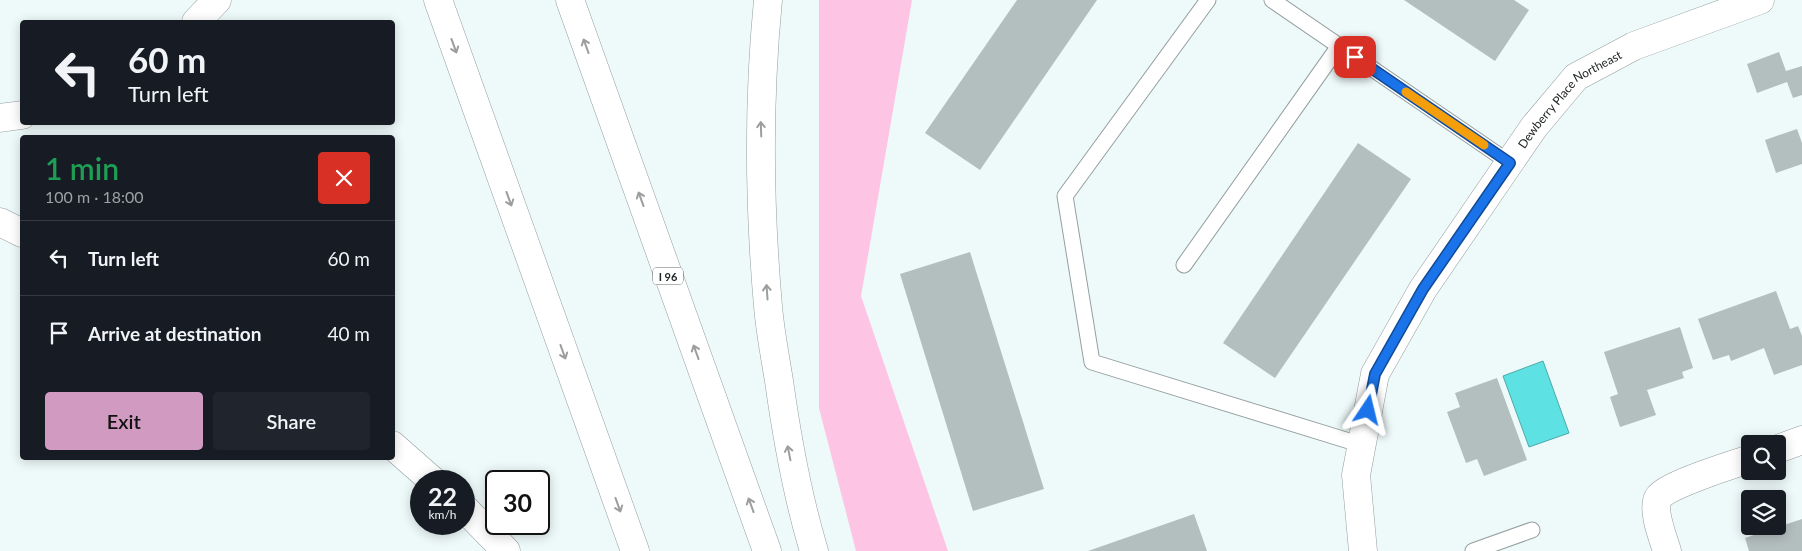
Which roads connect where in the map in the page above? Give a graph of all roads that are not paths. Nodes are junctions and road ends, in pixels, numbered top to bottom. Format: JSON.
{"nodes":[{"id":1,"x":217,"y":0,"type":"edge"},
{"id":2,"x":438,"y":0,"type":"edge"},
{"id":3,"x":570,"y":0,"type":"edge"},
{"id":4,"x":768,"y":0,"type":"edge"},
{"id":5,"x":1208,"y":0,"type":"edge"},
{"id":6,"x":1272,"y":0,"type":"edge"},
{"id":7,"x":1760,"y":0,"type":"edge"},
{"id":8,"x":198,"y":20,"type":"edge"},
{"id":9,"x":1339,"y":46,"type":"junction"},
{"id":10,"x":20,"y":115,"type":"edge"},
{"id":11,"x":0,"y":118,"type":"edge"},
{"id":12,"x":1510,"y":163,"type":"junction"},
{"id":13,"x":0,"y":222,"type":"edge"},
{"id":14,"x":20,"y":232,"type":"edge"},
{"id":15,"x":1184,"y":265,"type":"dead end"},
{"id":16,"x":1802,"y":440,"type":"edge"},
{"id":17,"x":1362,"y":445,"type":"junction"},
{"id":18,"x":1786,"y":446,"type":"edge"},
{"id":19,"x":395,"y":448,"type":"edge"},
{"id":20,"x":1741,"y":462,"type":"edge"},
{"id":21,"x":421,"y":470,"type":"edge"},
{"id":22,"x":475,"y":519,"type":"edge"},
{"id":23,"x":1532,"y":530,"type":"dead end"},
{"id":24,"x":506,"y":551,"type":"edge"},
{"id":25,"x":634,"y":551,"type":"edge"},
{"id":26,"x":767,"y":551,"type":"edge"},
{"id":27,"x":814,"y":551,"type":"edge"},
{"id":28,"x":1363,"y":551,"type":"edge"},
{"id":29,"x":1473,"y":551,"type":"edge"},
{"id":30,"x":1667,"y":551,"type":"edge"}],
"edges":[{"from":1,"to":8,"type":"main road"},
{"from":2,"to":25,"type":"main road","one_way":true},
{"from":26,"to":3,"type":"main road","number":"I 96","one_way":true},
{"from":27,"to":4,"type":"main road","one_way":true},
{"from":5,"to":17,"type":"lane"},
{"from":6,"to":9,"type":"lane"},
{"from":7,"to":12,"type":"main road","name":"Dewberry Place Northeast"},
{"from":9,"to":12,"type":"lane"},
{"from":9,"to":15,"type":"lane"},
{"from":10,"to":11,"type":"main road"},
{"from":12,"to":17,"type":"main road","name":"Dewberry Place Northeast"},
{"from":13,"to":14,"type":"main road"},
{"from":16,"to":18,"type":"main road"},
{"from":17,"to":28,"type":"main road","name":"Dewberry Place Northeast"},
{"from":19,"to":21,"type":"main road"},
{"from":20,"to":30,"type":"main road"},
{"from":22,"to":24,"type":"main road"},
{"from":23,"to":29,"type":"lane"}]}
